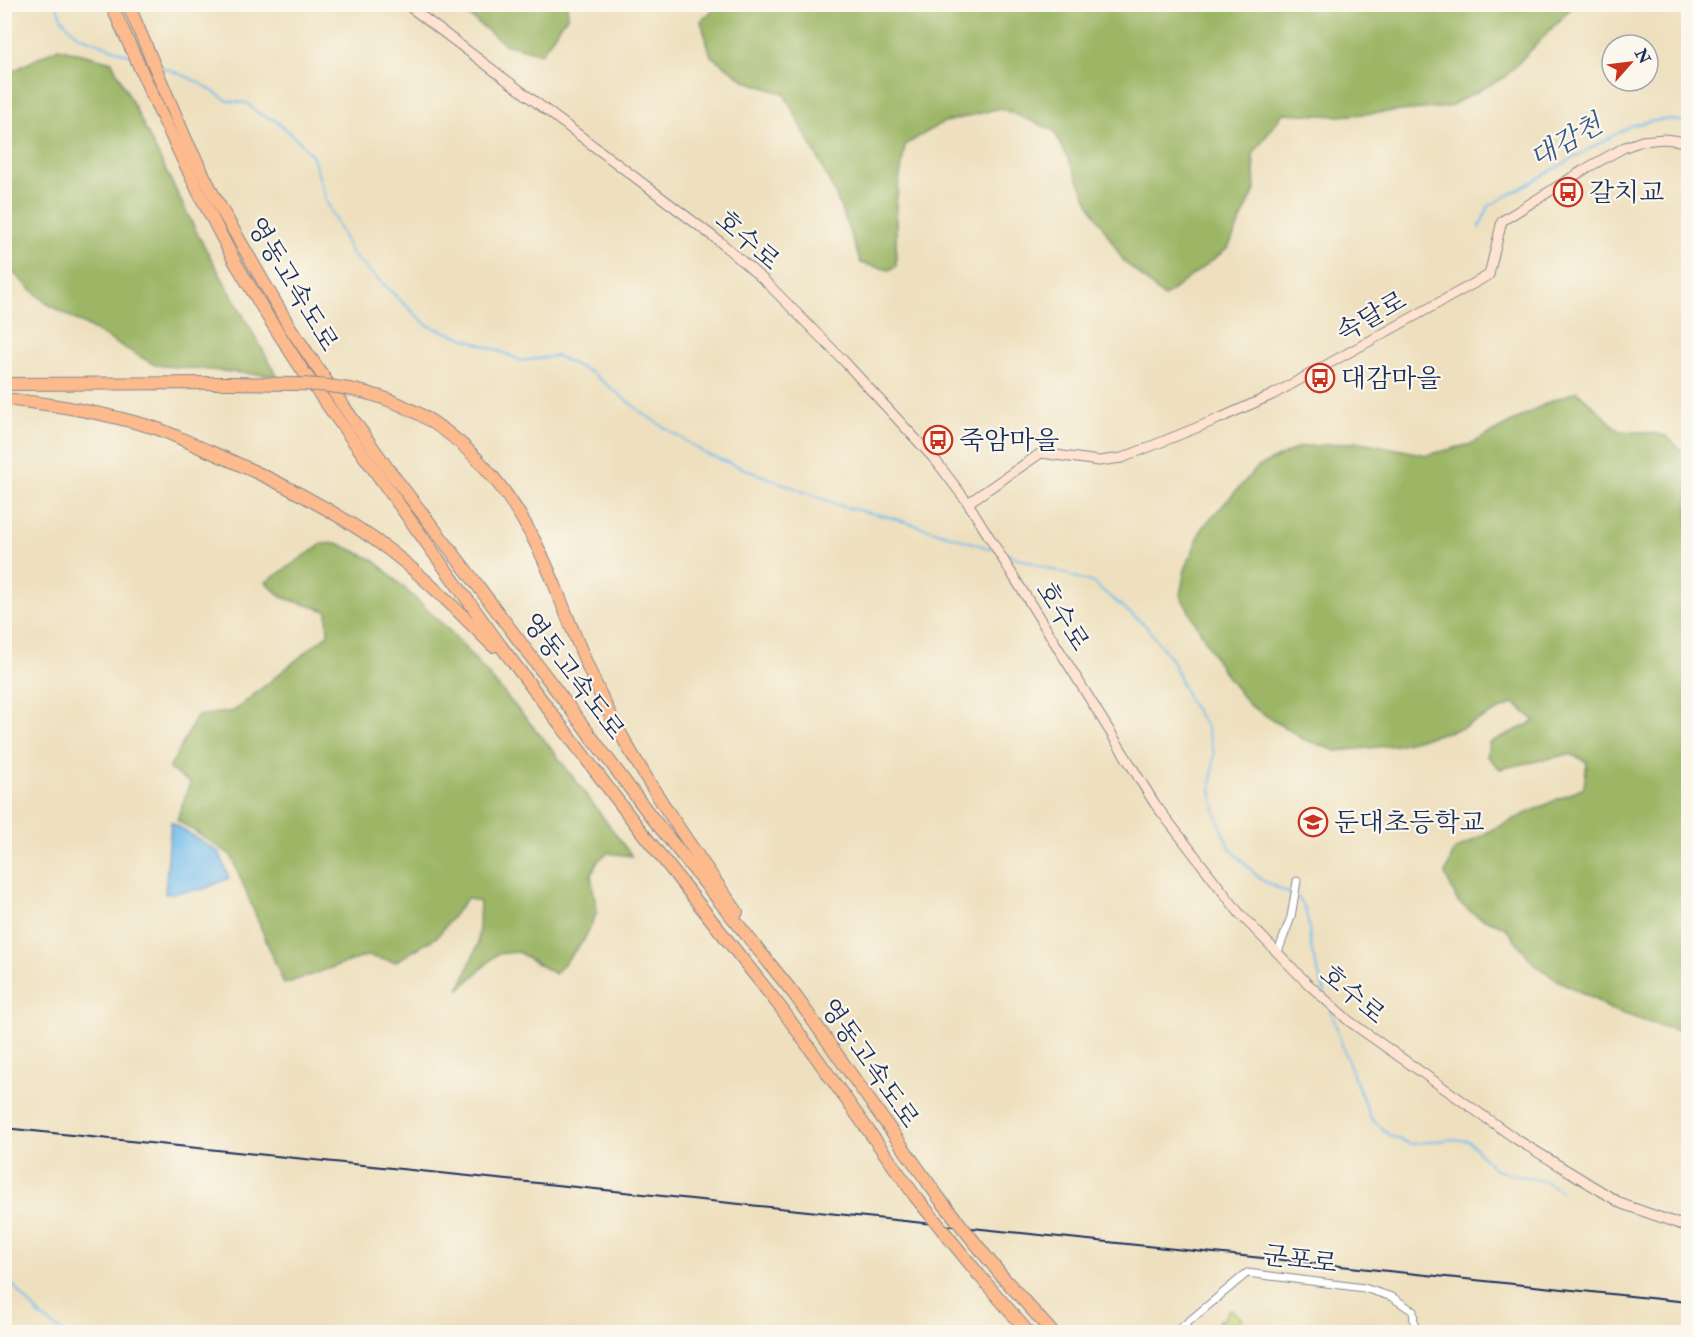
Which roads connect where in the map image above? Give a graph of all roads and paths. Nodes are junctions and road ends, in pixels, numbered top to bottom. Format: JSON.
{"nodes":[{"id":1,"x":128,"y":4,"type":"edge"},
{"id":2,"x":406,"y":4,"type":"edge"},
{"id":3,"x":113,"y":10,"type":"edge"},
{"id":4,"x":1689,"y":142,"type":"edge"},
{"id":5,"x":4,"y":384,"type":"edge"},
{"id":6,"x":4,"y":399,"type":"edge"},
{"id":7,"x":968,"y":503,"type":"junction"},
{"id":8,"x":522,"y":675,"type":"junction"},
{"id":9,"x":1298,"y":881,"type":"dead end"},
{"id":10,"x":1278,"y":952,"type":"junction"},
{"id":11,"x":794,"y":994,"type":"junction"},
{"id":12,"x":1689,"y":1227,"type":"edge"},
{"id":13,"x":1028,"y":1332,"type":"edge"},
{"id":14,"x":1052,"y":1332,"type":"edge"},
{"id":15,"x":1176,"y":1332,"type":"edge"},
{"id":16,"x":1415,"y":1332,"type":"edge"}],
"edges":[{"from":1,"to":11,"type":"highway","name":"영동고속도로"},
{"from":2,"to":7,"type":"street","name":"호수로"},
{"from":3,"to":8,"type":"highway","name":"영동고속도로"},
{"from":4,"to":7,"type":"street","name":"속달로"},
{"from":5,"to":11,"type":"highway","bridge":true},
{"from":6,"to":8,"type":"highway"},
{"from":7,"to":10,"type":"street","name":"호수로"},
{"from":8,"to":13,"type":"highway","name":"영동고속도로","bridge":true},
{"from":9,"to":10,"type":"street"},
{"from":10,"to":12,"type":"street","name":"호수로"},
{"from":11,"to":14,"type":"highway","name":"영동고속도로","bridge":true},
{"from":15,"to":16,"type":"street","name":"군포로"}]}
